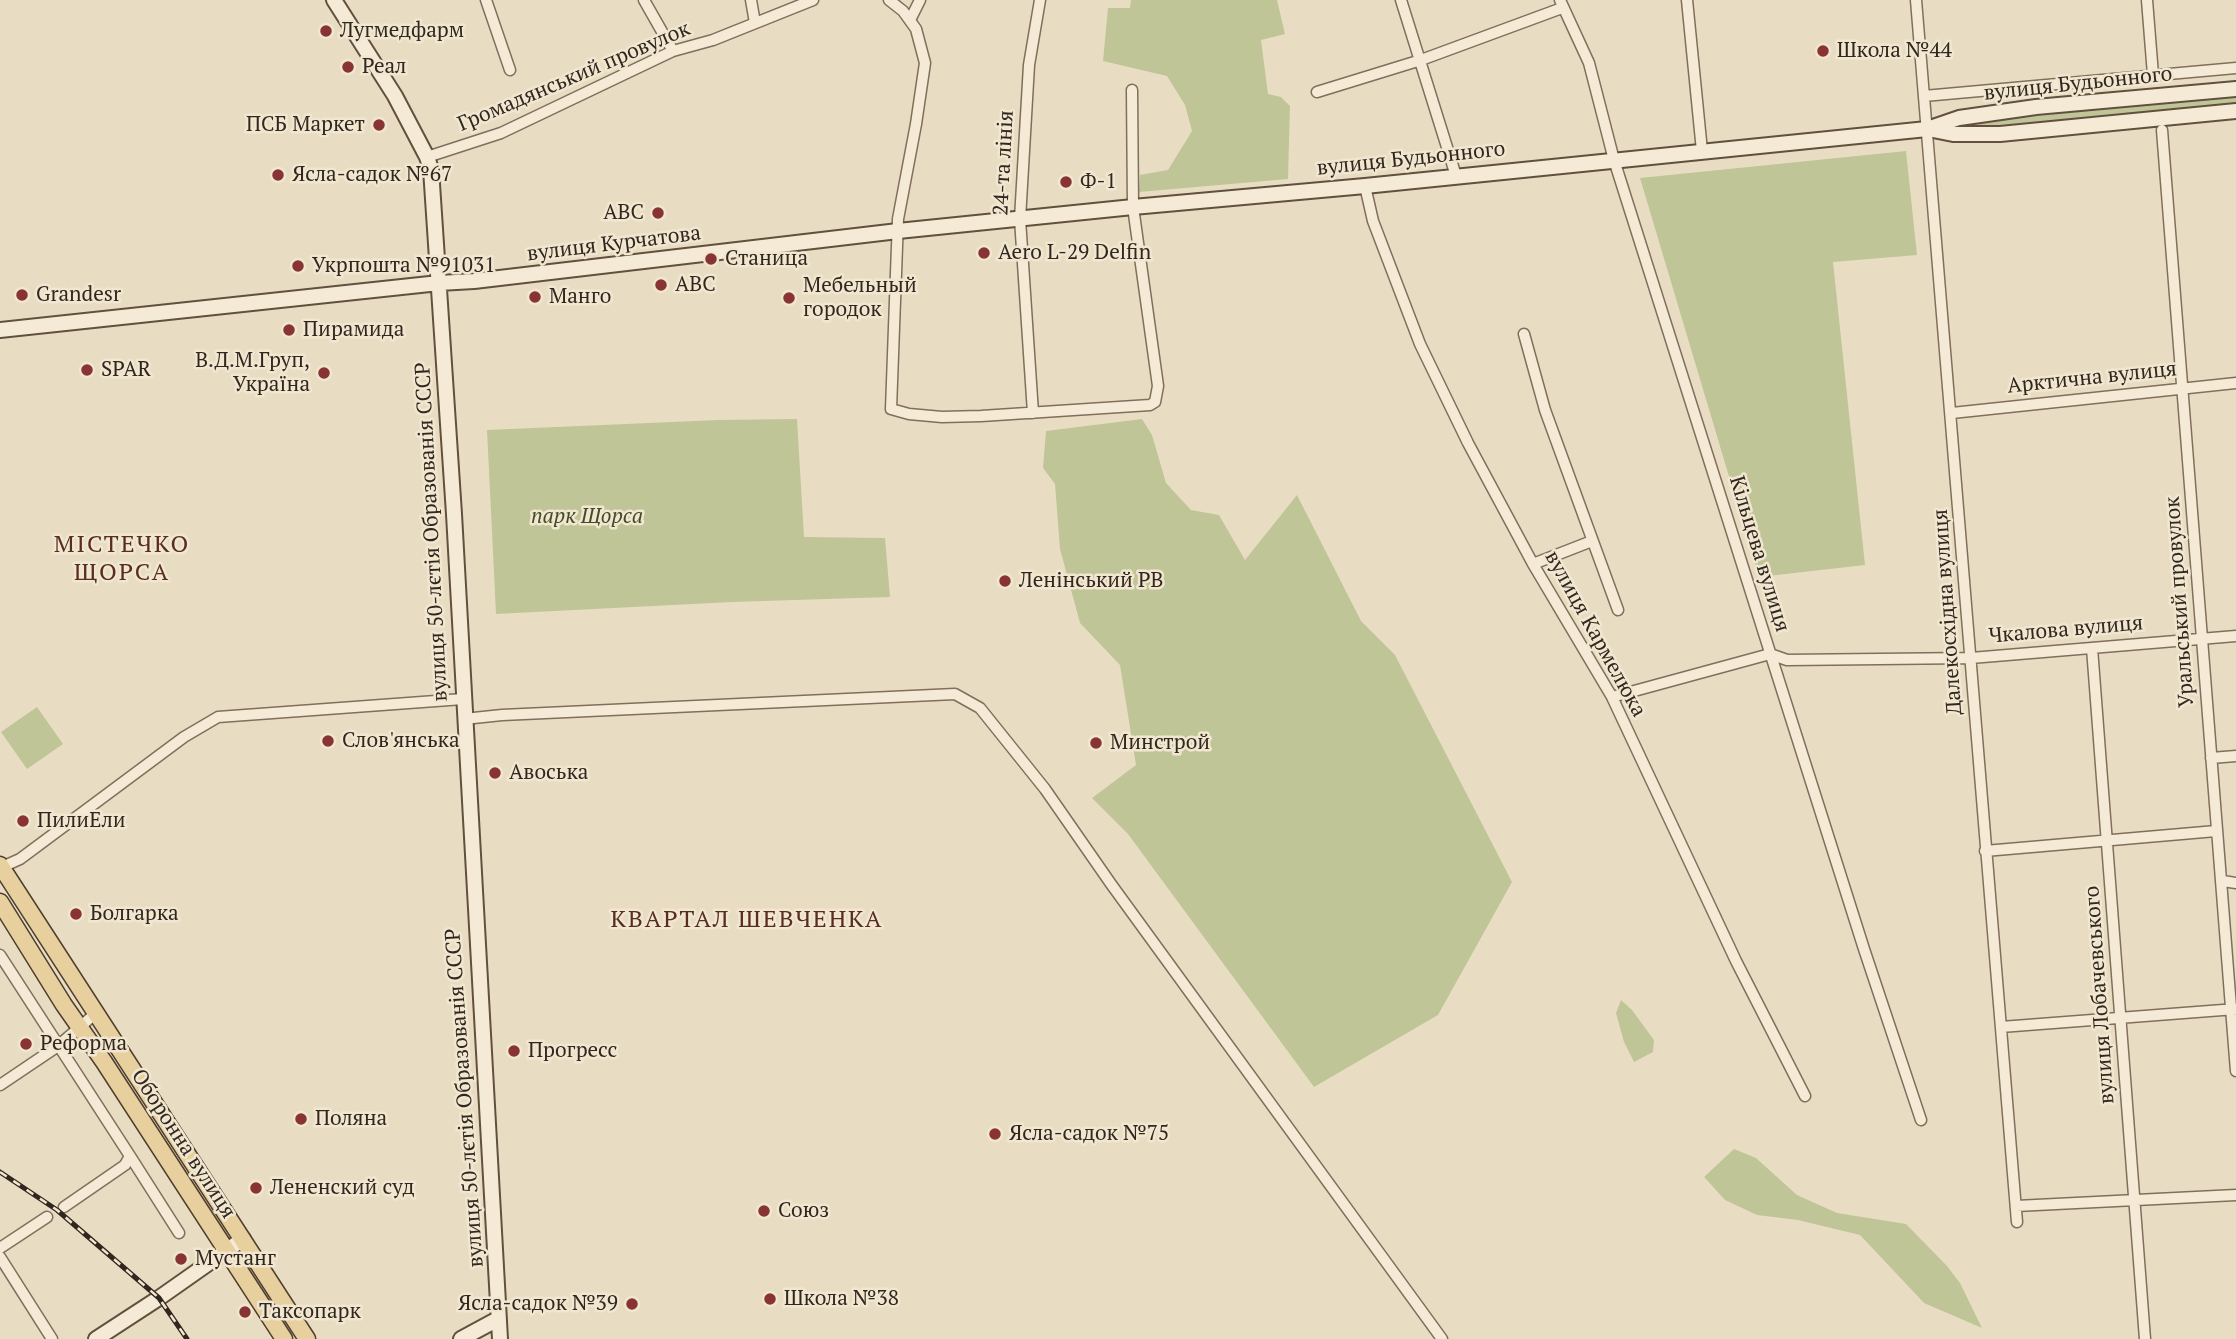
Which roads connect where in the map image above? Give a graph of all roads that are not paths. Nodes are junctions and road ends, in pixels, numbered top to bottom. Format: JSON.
{"nodes":[{"id":1,"x":334,"y":0,"type":"edge"},
{"id":2,"x":486,"y":0,"type":"edge"},
{"id":3,"x":644,"y":0,"type":"edge"},
{"id":4,"x":751,"y":0,"type":"edge"},
{"id":5,"x":813,"y":0,"type":"edge"},
{"id":6,"x":889,"y":0,"type":"edge"},
{"id":7,"x":920,"y":0,"type":"edge"},
{"id":8,"x":1040,"y":0,"type":"edge"},
{"id":9,"x":1401,"y":0,"type":"edge"},
{"id":10,"x":1688,"y":0,"type":"edge"},
{"id":11,"x":1916,"y":0,"type":"edge"},
{"id":12,"x":2147,"y":0,"type":"edge"},
{"id":13,"x":1561,"y":4,"type":"edge"},
{"id":14,"x":909,"y":20,"type":"junction"},
{"id":15,"x":755,"y":23,"type":"junction"},
{"id":16,"x":673,"y":51,"type":"junction"},
{"id":17,"x":1421,"y":60,"type":"junction"},
{"id":18,"x":2236,"y":68,"type":"edge"},
{"id":19,"x":510,"y":70,"type":"dead end"},
{"id":20,"x":2152,"y":75,"type":"junction"},
{"id":21,"x":2236,"y":89,"type":"edge"},
{"id":22,"x":1132,"y":90,"type":"dead end"},
{"id":23,"x":1317,"y":92,"type":"dead end"},
{"id":24,"x":1924,"y":96,"type":"junction"},
{"id":25,"x":2236,"y":111,"type":"edge"},
{"id":26,"x":1927,"y":129,"type":"junction"},
{"id":27,"x":2162,"y":130,"type":"dead end"},
{"id":28,"x":1702,"y":151,"type":"junction"},
{"id":29,"x":427,"y":157,"type":"junction"},
{"id":30,"x":1614,"y":160,"type":"junction"},
{"id":31,"x":1456,"y":176,"type":"junction"},
{"id":32,"x":1365,"y":186,"type":"junction"},
{"id":33,"x":1133,"y":206,"type":"junction"},
{"id":34,"x":1020,"y":219,"type":"junction"},
{"id":35,"x":898,"y":231,"type":"junction"},
{"id":36,"x":439,"y":283,"type":"junction"},
{"id":37,"x":0,"y":330,"type":"edge"},
{"id":38,"x":1524,"y":334,"type":"dead end"},
{"id":39,"x":2236,"y":383,"type":"edge"},
{"id":40,"x":2183,"y":387,"type":"junction"},
{"id":41,"x":1033,"y":413,"type":"junction"},
{"id":42,"x":1952,"y":413,"type":"junction"},
{"id":43,"x":1592,"y":541,"type":"junction"},
{"id":44,"x":1533,"y":564,"type":"junction"},
{"id":45,"x":1618,"y":610,"type":"dead end"},
{"id":46,"x":2236,"y":636,"type":"edge"},
{"id":47,"x":2203,"y":639,"type":"junction"},
{"id":48,"x":2092,"y":648,"type":"junction"},
{"id":49,"x":1770,"y":654,"type":"junction"},
{"id":50,"x":1971,"y":658,"type":"junction"},
{"id":51,"x":1612,"y":697,"type":"junction"},
{"id":52,"x":463,"y":699,"type":"junction"},
{"id":53,"x":464,"y":719,"type":"junction"},
{"id":54,"x":2236,"y":756,"type":"edge"},
{"id":55,"x":2211,"y":758,"type":"junction"},
{"id":56,"x":2216,"y":831,"type":"junction"},
{"id":57,"x":2107,"y":840,"type":"junction"},
{"id":58,"x":1985,"y":851,"type":"junction"},
{"id":59,"x":1,"y":867,"type":"edge"},
{"id":60,"x":2223,"y":881,"type":"junction"},
{"id":61,"x":2236,"y":883,"type":"edge"},
{"id":62,"x":0,"y":902,"type":"edge"},
{"id":63,"x":0,"y":956,"type":"edge"},
{"id":64,"x":4,"y":971,"type":"edge"},
{"id":65,"x":2234,"y":1009,"type":"edge"},
{"id":66,"x":96,"y":1013,"type":"junction"},
{"id":67,"x":2120,"y":1016,"type":"junction"},
{"id":68,"x":81,"y":1026,"type":"junction"},
{"id":69,"x":2001,"y":1027,"type":"junction"},
{"id":70,"x":58,"y":1046,"type":"junction"},
{"id":71,"x":2236,"y":1072,"type":"edge"},
{"id":72,"x":0,"y":1085,"type":"edge"},
{"id":73,"x":1805,"y":1096,"type":"dead end"},
{"id":74,"x":1922,"y":1120,"type":"dead end"},
{"id":75,"x":130,"y":1156,"type":"junction"},
{"id":76,"x":2236,"y":1195,"type":"edge"},
{"id":77,"x":2136,"y":1200,"type":"junction"},
{"id":78,"x":2016,"y":1206,"type":"junction"},
{"id":79,"x":64,"y":1207,"type":"dead end"},
{"id":80,"x":47,"y":1217,"type":"dead end"},
{"id":81,"x":2017,"y":1222,"type":"dead end"},
{"id":82,"x":179,"y":1233,"type":"dead end"},
{"id":83,"x":243,"y":1239,"type":"junction"},
{"id":84,"x":0,"y":1248,"type":"edge"},
{"id":85,"x":226,"y":1249,"type":"junction"},
{"id":86,"x":0,"y":1257,"type":"edge"},
{"id":87,"x":498,"y":1319,"type":"junction"},
{"id":88,"x":52,"y":1339,"type":"edge"},
{"id":89,"x":96,"y":1339,"type":"edge"},
{"id":90,"x":284,"y":1339,"type":"edge"},
{"id":91,"x":307,"y":1339,"type":"edge"},
{"id":92,"x":461,"y":1339,"type":"edge"},
{"id":93,"x":500,"y":1339,"type":"edge"},
{"id":94,"x":1442,"y":1339,"type":"edge"},
{"id":95,"x":2145,"y":1339,"type":"edge"}],
"edges":[{"from":1,"to":29,"type":"main road","name":"вулиця 50-лєтія Образованія СССР"},
{"from":2,"to":19,"type":"street"},
{"from":3,"to":16,"type":"street"},
{"from":4,"to":15,"type":"street"},
{"from":5,"to":15,"type":"street","name":"Громадянський провулок"},
{"from":6,"to":14,"type":"street"},
{"from":7,"to":14,"type":"street"},
{"from":8,"to":34,"type":"street","name":"24-та лінія"},
{"from":9,"to":17,"type":"street"},
{"from":10,"to":28,"type":"street"},
{"from":11,"to":24,"type":"street","name":"Далекосхідна вулиця"},
{"from":12,"to":20,"type":"street"},
{"from":13,"to":17,"type":"street"},
{"from":13,"to":30,"type":"street","name":"Кільцева вулиця"},
{"from":14,"to":35,"type":"street"},
{"from":15,"to":16,"type":"street","name":"Громадянський провулок"},
{"from":16,"to":29,"type":"street","name":"Громадянський провулок"},
{"from":17,"to":23,"type":"street"},
{"from":17,"to":31,"type":"street"},
{"from":18,"to":20,"type":"street"},
{"from":20,"to":24,"type":"street"},
{"from":21,"to":26,"type":"main road","name":"вулиця Будьонного"},
{"from":22,"to":33,"type":"street"},
{"from":24,"to":26,"type":"street","name":"Далекосхідна вулиця"},
{"from":25,"to":26,"type":"main road","name":"вулиця Будьонного"},
{"from":26,"to":28,"type":"main road","name":"вулиця Будьонного"},
{"from":26,"to":42,"type":"street","name":"Далекосхідна вулиця"},
{"from":27,"to":40,"type":"street","name":"Уральський провулок"},
{"from":28,"to":30,"type":"main road","name":"вулиця Будьонного"},
{"from":29,"to":36,"type":"main road","name":"вулиця 50-лєтія Образованія СССР"},
{"from":30,"to":31,"type":"main road","name":"вулиця Будьонного"},
{"from":30,"to":49,"type":"street","name":"Кільцева вулиця"},
{"from":31,"to":32,"type":"main road","name":"вулиця Будьонного"},
{"from":32,"to":33,"type":"main road","name":"вулиця Будьонного"},
{"from":32,"to":44,"type":"street","name":"вулиця Кармелюка"},
{"from":33,"to":34,"type":"main road","name":"вулиця Будьонного"},
{"from":33,"to":41,"type":"street"},
{"from":34,"to":35,"type":"main road","name":"вулиця Будьонного"},
{"from":34,"to":41,"type":"street","name":"24-та лінія"},
{"from":35,"to":36,"type":"main road","name":"вулиця Курчатова"},
{"from":35,"to":41,"type":"street"},
{"from":36,"to":37,"type":"main road","name":"вулиця Курчатова"},
{"from":36,"to":52,"type":"main road","name":"вулиця 50-лєтія Образованія СССР"},
{"from":38,"to":43,"type":"street"},
{"from":39,"to":40,"type":"street","name":"Арктична вулиця"},
{"from":40,"to":42,"type":"street","name":"Арктична вулиця"},
{"from":40,"to":47,"type":"street","name":"Уральський провулок"},
{"from":42,"to":50,"type":"street","name":"Далекосхідна вулиця"},
{"from":43,"to":44,"type":"street"},
{"from":43,"to":45,"type":"street"},
{"from":44,"to":51,"type":"street","name":"вулиця Кармелюка"},
{"from":46,"to":47,"type":"street","name":"Чкалова вулиця"},
{"from":47,"to":48,"type":"street","name":"Чкалова вулиця"},
{"from":47,"to":55,"type":"street","name":"Уральський провулок"},
{"from":48,"to":50,"type":"street","name":"Чкалова вулиця"},
{"from":48,"to":57,"type":"street","name":"вулиця Лобачевського"},
{"from":49,"to":50,"type":"street","name":"Чкалова вулиця"},
{"from":49,"to":51,"type":"street","name":"Чкалова вулиця"},
{"from":49,"to":74,"type":"street","name":"Кільцева вулиця"},
{"from":50,"to":58,"type":"street","name":"Далекосхідна вулиця"},
{"from":51,"to":73,"type":"street","name":"вулиця Кармелюка"},
{"from":52,"to":53,"type":"main road","name":"вулиця 50-лєтія Образованія СССР"},
{"from":52,"to":59,"type":"street"},
{"from":53,"to":87,"type":"main road","name":"вулиця 50-лєтія Образованія СССР"},
{"from":53,"to":94,"type":"street"},
{"from":54,"to":55,"type":"street"},
{"from":55,"to":56,"type":"street","name":"Уральський провулок"},
{"from":56,"to":57,"type":"street"},
{"from":56,"to":60,"type":"street","name":"Уральський провулок"},
{"from":57,"to":58,"type":"street"},
{"from":57,"to":67,"type":"street","name":"вулиця Лобачевського"},
{"from":58,"to":69,"type":"street","name":"Далекосхідна вулиця"},
{"from":59,"to":66,"type":"main road","name":"Оборонна вулиця"},
{"from":60,"to":61,"type":"street"},
{"from":60,"to":65,"type":"street","name":"Уральський провулок"},
{"from":62,"to":68,"type":"main road","name":"Оборонна вулиця"},
{"from":63,"to":64,"type":"street"},
{"from":64,"to":70,"type":"street"},
{"from":65,"to":67,"type":"street"},
{"from":65,"to":71,"type":"street","name":"Уральський провулок"},
{"from":66,"to":68,"type":"street"},
{"from":66,"to":83,"type":"main road","name":"Оборонна вулиця"},
{"from":67,"to":69,"type":"street"},
{"from":67,"to":77,"type":"street","name":"вулиця Лобачевського"},
{"from":68,"to":70,"type":"street"},
{"from":68,"to":85,"type":"main road","name":"Оборонна вулиця"},
{"from":69,"to":78,"type":"street","name":"Далекосхідна вулиця"},
{"from":70,"to":72,"type":"street"},
{"from":70,"to":75,"type":"street"},
{"from":75,"to":79,"type":"street"},
{"from":75,"to":82,"type":"street"},
{"from":76,"to":77,"type":"street"},
{"from":77,"to":78,"type":"street"},
{"from":77,"to":95,"type":"street","name":"вулиця Лобачевського"},
{"from":78,"to":81,"type":"street","name":"Далекосхідна вулиця"},
{"from":80,"to":84,"type":"street"},
{"from":83,"to":85,"type":"main road"},
{"from":83,"to":91,"type":"main road","name":"Оборонна вулиця"},
{"from":85,"to":89,"type":"main road"},
{"from":85,"to":90,"type":"main road","name":"Оборонна вулиця"},
{"from":86,"to":88,"type":"street"},
{"from":87,"to":92,"type":"main road"},
{"from":87,"to":93,"type":"main road","name":"вулиця 50-лєтія Образованія СССР"}]}
